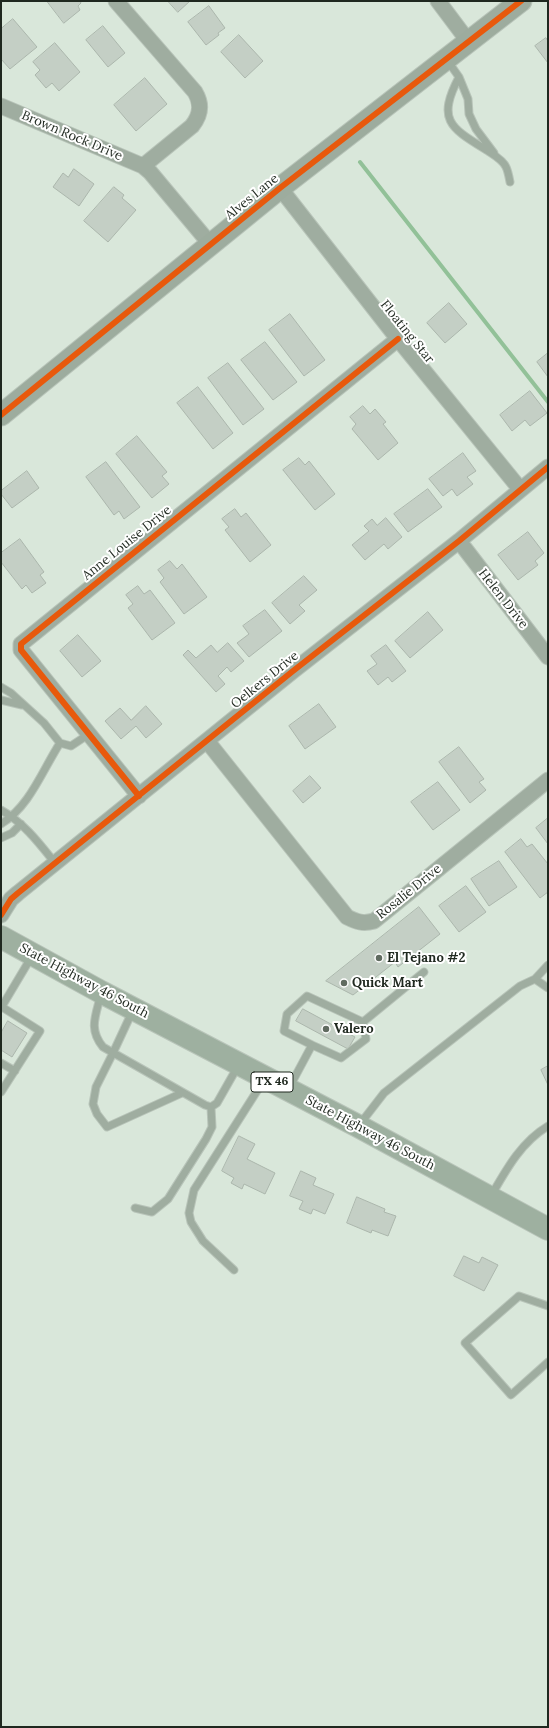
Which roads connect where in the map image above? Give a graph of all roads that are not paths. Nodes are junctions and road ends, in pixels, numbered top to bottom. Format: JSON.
{"nodes":[{"id":1,"x":116,"y":1,"type":"edge"},
{"id":2,"x":438,"y":1,"type":"edge"},
{"id":3,"x":521,"y":1,"type":"edge"},
{"id":4,"x":468,"y":41,"type":"junction"},
{"id":5,"x":446,"y":58,"type":"junction"},
{"id":6,"x":459,"y":77,"type":"junction"},
{"id":7,"x":1,"y":106,"type":"edge"},
{"id":8,"x":497,"y":157,"type":"junction"},
{"id":9,"x":143,"y":166,"type":"junction"},
{"id":10,"x":510,"y":182,"type":"dead end"},
{"id":11,"x":280,"y":188,"type":"junction"},
{"id":12,"x":211,"y":245,"type":"junction"},
{"id":13,"x":398,"y":339,"type":"junction"},
{"id":14,"x":1,"y":415,"type":"edge"},
{"id":15,"x":548,"y":467,"type":"edge"},
{"id":16,"x":520,"y":489,"type":"junction"},
{"id":17,"x":459,"y":541,"type":"junction"},
{"id":18,"x":548,"y":657,"type":"edge"},
{"id":19,"x":1,"y":687,"type":"edge"},
{"id":20,"x":1,"y":700,"type":"edge"},
{"id":21,"x":23,"y":705,"type":"junction"},
{"id":22,"x":89,"y":734,"type":"junction"},
{"id":23,"x":207,"y":741,"type":"junction"},
{"id":24,"x":60,"y":743,"type":"junction"},
{"id":25,"x":548,"y":780,"type":"edge"},
{"id":26,"x":139,"y":796,"type":"junction"},
{"id":27,"x":1,"y":810,"type":"edge"},
{"id":28,"x":11,"y":818,"type":"junction"},
{"id":29,"x":1,"y":824,"type":"edge"},
{"id":30,"x":21,"y":824,"type":"junction"},
{"id":31,"x":1,"y":838,"type":"edge"},
{"id":32,"x":55,"y":863,"type":"junction"},
{"id":33,"x":1,"y":915,"type":"edge"},
{"id":34,"x":1,"y":937,"type":"edge"},
{"id":35,"x":34,"y":954,"type":"junction"},
{"id":36,"x":548,"y":965,"type":"edge"},
{"id":37,"x":424,"y":972,"type":"dead end"},
{"id":38,"x":536,"y":978,"type":"junction"},
{"id":39,"x":548,"y":988,"type":"edge"},
{"id":40,"x":102,"y":992,"type":"junction"},
{"id":41,"x":1,"y":1008,"type":"edge"},
{"id":42,"x":134,"y":1008,"type":"junction"},
{"id":43,"x":363,"y":1022,"type":"junction"},
{"id":44,"x":312,"y":1045,"type":"junction"},
{"id":45,"x":113,"y":1054,"type":"junction"},
{"id":46,"x":1,"y":1063,"type":"edge"},
{"id":47,"x":239,"y":1065,"type":"junction"},
{"id":48,"x":15,"y":1071,"type":"junction"},
{"id":49,"x":265,"y":1078,"type":"junction"},
{"id":50,"x":288,"y":1090,"type":"junction"},
{"id":51,"x":1,"y":1092,"type":"edge"},
{"id":52,"x":182,"y":1092,"type":"junction"},
{"id":53,"x":211,"y":1107,"type":"junction"},
{"id":54,"x":358,"y":1126,"type":"junction"},
{"id":55,"x":548,"y":1126,"type":"edge"},
{"id":56,"x":490,"y":1198,"type":"junction"},
{"id":57,"x":135,"y":1208,"type":"dead end"},
{"id":58,"x":548,"y":1229,"type":"edge"},
{"id":59,"x":234,"y":1270,"type":"dead end"},
{"id":60,"x":548,"y":1306,"type":"edge"},
{"id":61,"x":548,"y":1362,"type":"edge"}],
"edges":[{"from":1,"to":9,"type":"street"},
{"from":2,"to":4,"type":"street"},
{"from":3,"to":4,"type":"street","name":"Alves Lane"},
{"from":4,"to":5,"type":"street","name":"Alves Lane"},
{"from":5,"to":6,"type":"lane"},
{"from":5,"to":11,"type":"street","name":"Alves Lane"},
{"from":6,"to":8,"type":"lane"},
{"from":6,"to":8,"type":"lane"},
{"from":7,"to":9,"type":"street","name":"Brown Rock Drive"},
{"from":8,"to":10,"type":"lane"},
{"from":9,"to":12,"type":"street","name":"Brown Rock Drive"},
{"from":11,"to":12,"type":"street","name":"Alves Lane"},
{"from":11,"to":13,"type":"street","name":"Floating Star"},
{"from":12,"to":14,"type":"street","name":"Alves Lane"},
{"from":13,"to":16,"type":"street","name":"Floating Star"},
{"from":13,"to":22,"type":"street","name":"Anne Louise Drive"},
{"from":15,"to":16,"type":"street","name":"Oelkers Drive"},
{"from":16,"to":17,"type":"street","name":"Oelkers Drive"},
{"from":17,"to":18,"type":"street","name":"Helen Drive"},
{"from":17,"to":23,"type":"street","name":"Oelkers Drive"},
{"from":19,"to":21,"type":"lane"},
{"from":20,"to":21,"type":"lane"},
{"from":21,"to":24,"type":"lane"},
{"from":22,"to":24,"type":"lane"},
{"from":22,"to":26,"type":"street","name":"Anne Louise Drive"},
{"from":23,"to":25,"type":"street","name":"Rosalie Drive"},
{"from":23,"to":26,"type":"street","name":"Oelkers Drive"},
{"from":24,"to":28,"type":"lane"},
{"from":26,"to":32,"type":"street","name":"Oelkers Drive"},
{"from":27,"to":28,"type":"lane"},
{"from":28,"to":29,"type":"lane"},
{"from":28,"to":30,"type":"lane"},
{"from":30,"to":31,"type":"lane"},
{"from":30,"to":32,"type":"lane"},
{"from":32,"to":33,"type":"street","name":"Oelkers Drive"},
{"from":34,"to":35,"type":"main road","name":"State Highway 46 South","number":"TX 46"},
{"from":35,"to":40,"type":"main road","name":"State Highway 46 South","number":"TX 46"},
{"from":35,"to":41,"type":"lane"},
{"from":36,"to":38,"type":"lane"},
{"from":37,"to":43,"type":"lane"},
{"from":38,"to":39,"type":"lane"},
{"from":38,"to":54,"type":"lane"},
{"from":40,"to":42,"type":"main road","name":"State Highway 46 South","number":"TX 46"},
{"from":40,"to":45,"type":"lane"},
{"from":41,"to":48,"type":"lane"},
{"from":42,"to":45,"type":"lane"},
{"from":42,"to":47,"type":"main road","name":"State Highway 46 South","number":"TX 46"},
{"from":43,"to":44,"type":"lane"},
{"from":43,"to":44,"type":"lane"},
{"from":44,"to":50,"type":"lane"},
{"from":45,"to":52,"type":"lane"},
{"from":45,"to":52,"type":"lane"},
{"from":46,"to":48,"type":"lane"},
{"from":47,"to":49,"type":"main road","name":"State Highway 46 South","number":"TX 46"},
{"from":47,"to":53,"type":"lane"},
{"from":48,"to":51,"type":"lane"},
{"from":49,"to":50,"type":"main road","name":"State Highway 46 South","number":"TX 46"},
{"from":49,"to":59,"type":"lane"},
{"from":50,"to":54,"type":"main road","name":"State Highway 46 South","number":"TX 46"},
{"from":52,"to":53,"type":"lane"},
{"from":53,"to":57,"type":"lane"},
{"from":54,"to":56,"type":"main road","name":"State Highway 46 South","number":"TX 46"},
{"from":55,"to":56,"type":"lane"},
{"from":56,"to":58,"type":"main road","name":"State Highway 46 South","number":"TX 46"},
{"from":60,"to":61,"type":"lane"}]}
